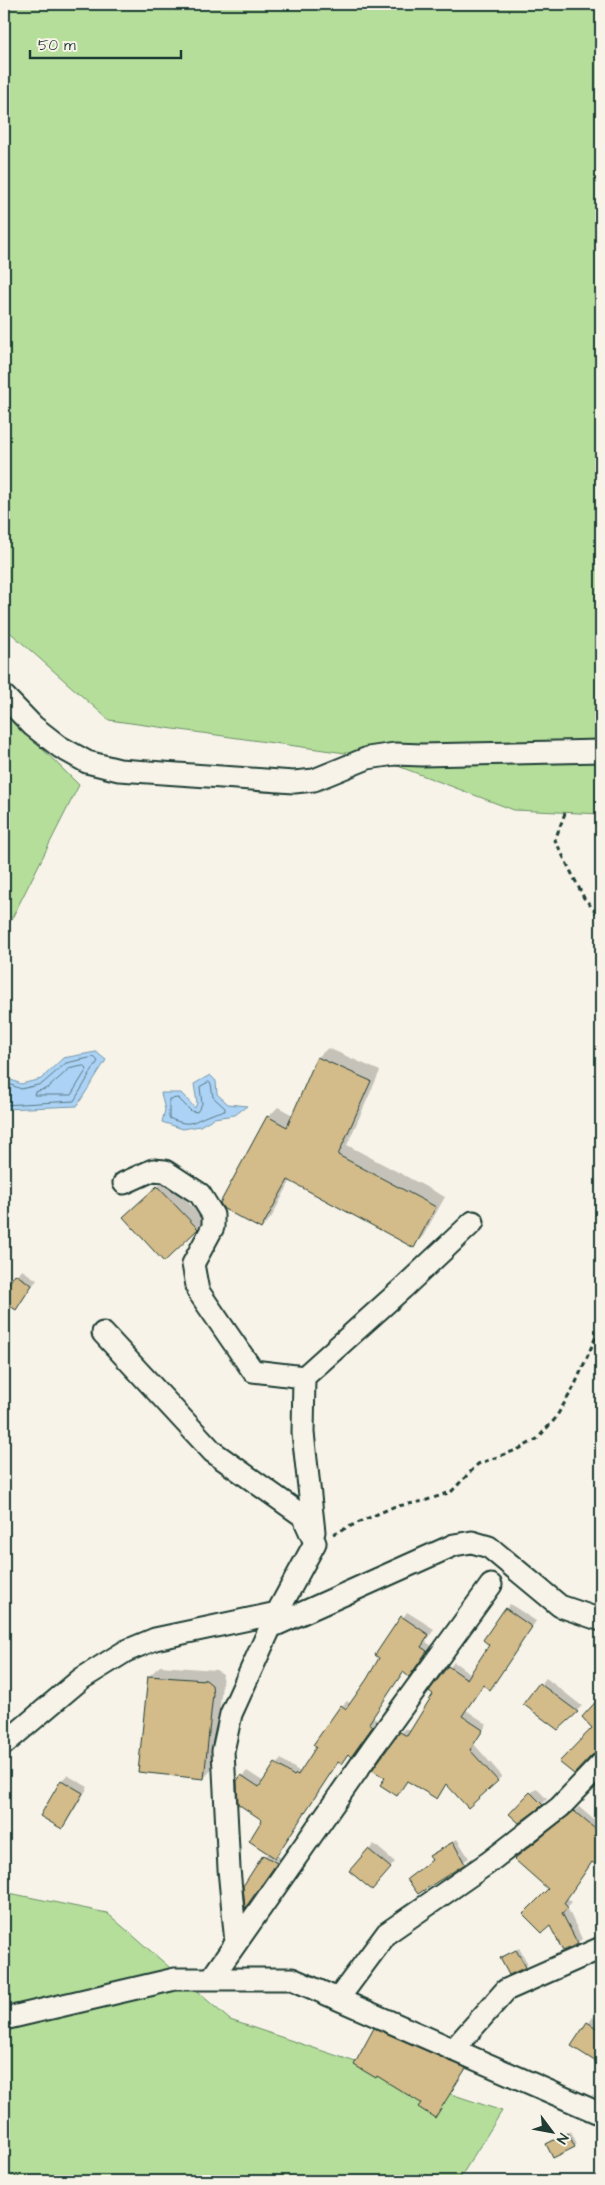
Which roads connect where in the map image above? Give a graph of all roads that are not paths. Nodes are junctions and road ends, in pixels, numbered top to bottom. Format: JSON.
{"nodes":[{"id":1,"x":4,"y":696,"type":"edge"},
{"id":2,"x":601,"y":751,"type":"edge"},
{"id":3,"x":124,"y":1182,"type":"dead end"},
{"id":4,"x":473,"y":1222,"type":"dead end"},
{"id":5,"x":103,"y":1333,"type":"dead end"},
{"id":6,"x":304,"y":1377,"type":"junction"},
{"id":7,"x":315,"y":1543,"type":"junction"},
{"id":8,"x":491,"y":1585,"type":"dead end"},
{"id":9,"x":274,"y":1620,"type":"junction"},
{"id":10,"x":601,"y":1620,"type":"edge"},
{"id":11,"x":4,"y":1744,"type":"edge"},
{"id":12,"x":601,"y":1764,"type":"edge"},
{"id":13,"x":236,"y":1943,"type":"junction"},
{"id":14,"x":601,"y":1948,"type":"edge"},
{"id":15,"x":211,"y":1979,"type":"junction"},
{"id":16,"x":338,"y":1999,"type":"junction"},
{"id":17,"x":4,"y":2019,"type":"edge"},
{"id":18,"x":453,"y":2050,"type":"junction"},
{"id":19,"x":601,"y":2114,"type":"edge"}],
"edges":[{"from":1,"to":2,"type":"street"},
{"from":3,"to":6,"type":"street"},
{"from":4,"to":6,"type":"street"},
{"from":5,"to":7,"type":"street"},
{"from":6,"to":7,"type":"street"},
{"from":7,"to":9,"type":"street"},
{"from":8,"to":13,"type":"street"},
{"from":9,"to":10,"type":"street"},
{"from":9,"to":11,"type":"street"},
{"from":9,"to":13,"type":"street"},
{"from":12,"to":16,"type":"street"},
{"from":13,"to":15,"type":"street"},
{"from":14,"to":18,"type":"street"},
{"from":15,"to":16,"type":"street"},
{"from":15,"to":17,"type":"street"},
{"from":16,"to":18,"type":"street"},
{"from":18,"to":19,"type":"street"}]}
